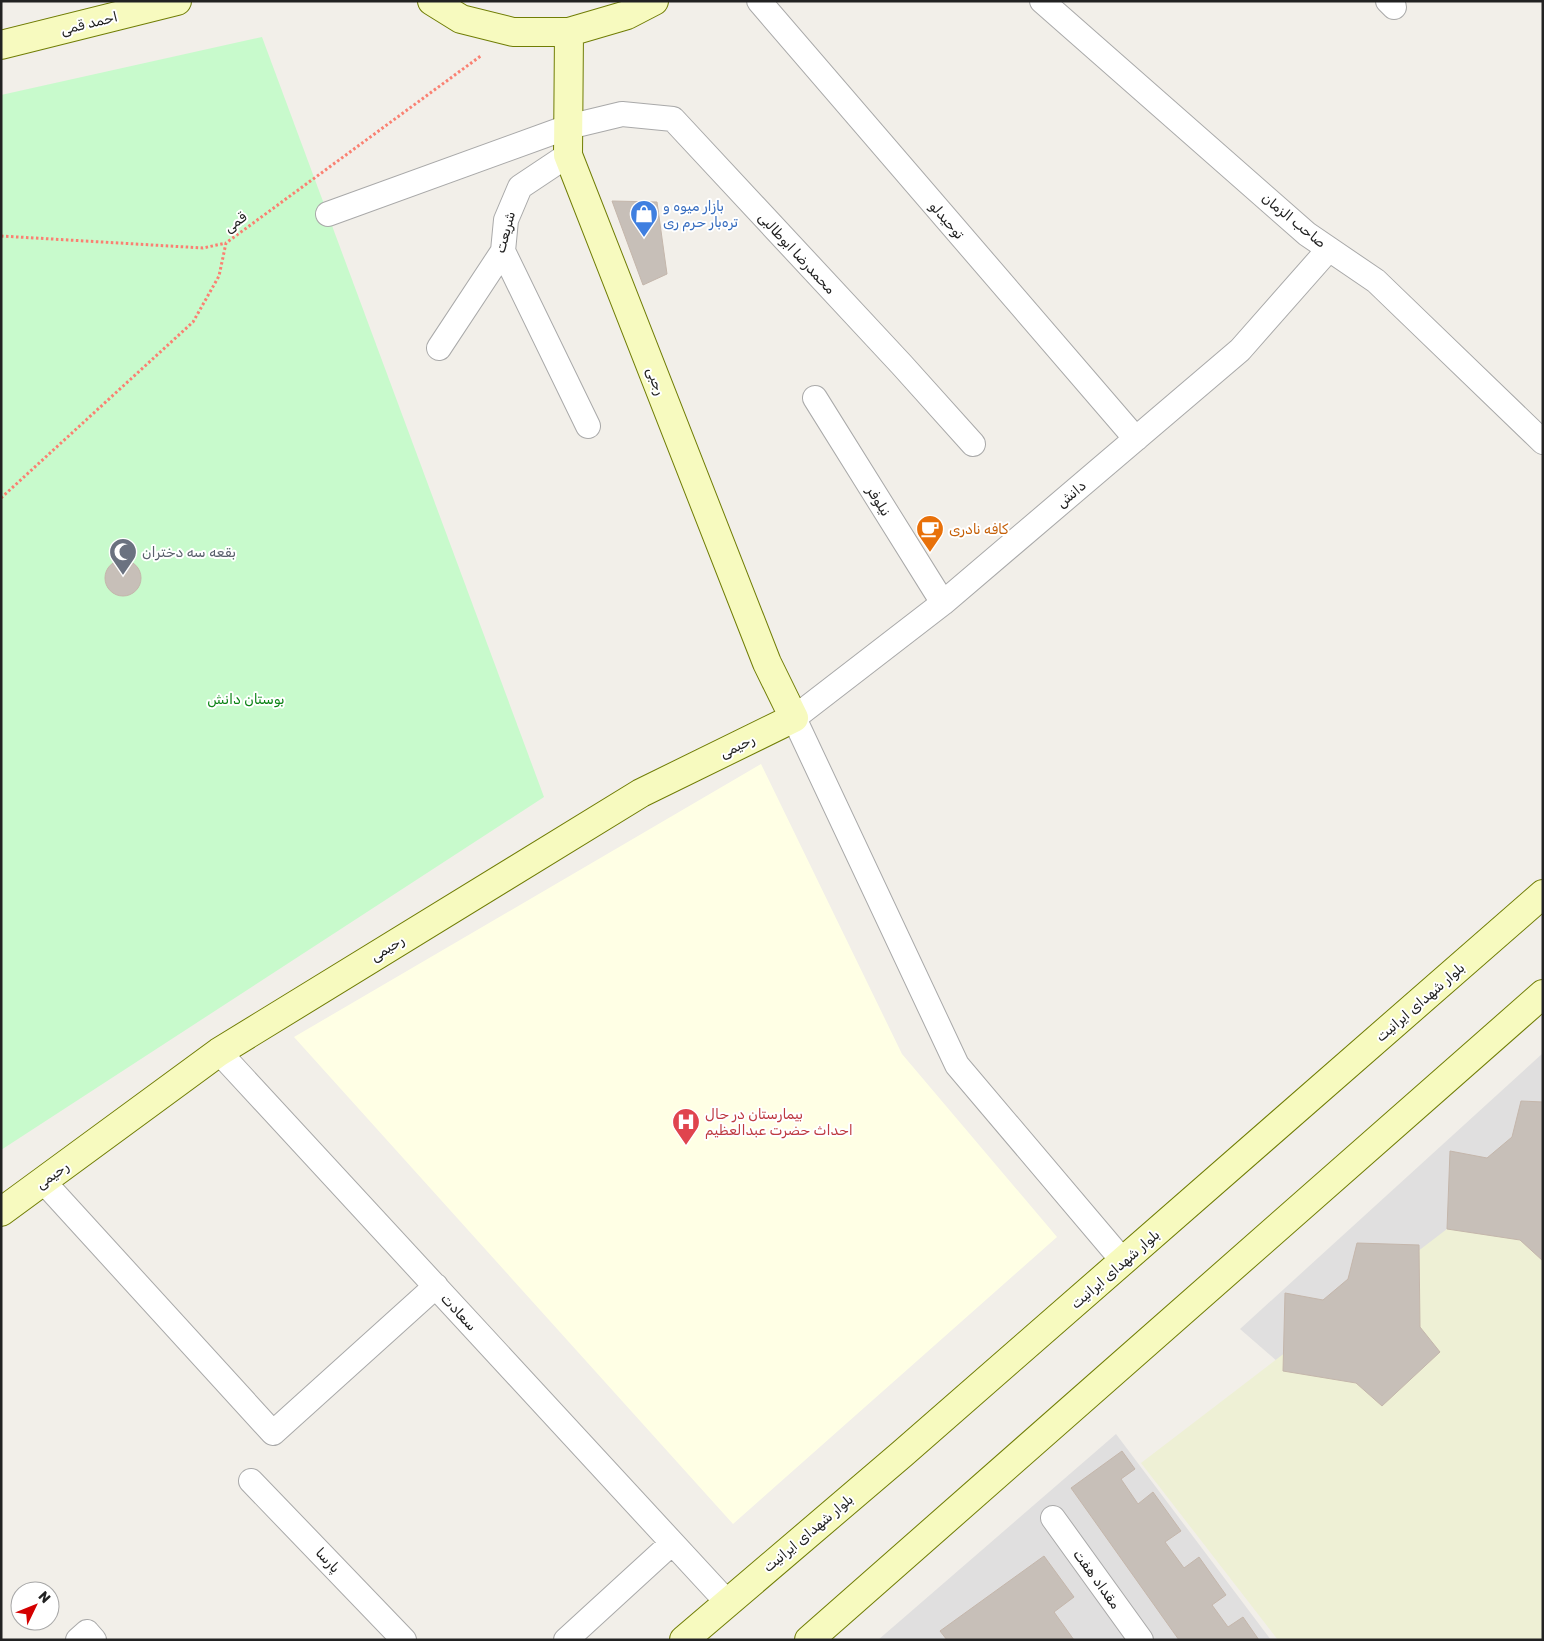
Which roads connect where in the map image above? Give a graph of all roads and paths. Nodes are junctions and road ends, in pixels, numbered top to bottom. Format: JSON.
{"nodes":[{"id":1,"x":177,"y":1,"type":"edge"},
{"id":2,"x":432,"y":1,"type":"edge"},
{"id":3,"x":654,"y":1,"type":"edge"},
{"id":4,"x":759,"y":1,"type":"edge"},
{"id":5,"x":1042,"y":1,"type":"edge"},
{"id":6,"x":513,"y":32,"type":"junction"},
{"id":7,"x":569,"y":32,"type":"junction"},
{"id":8,"x":1,"y":46,"type":"edge"},
{"id":9,"x":568,"y":127,"type":"junction"},
{"id":10,"x":568,"y":155,"type":"junction"},
{"id":11,"x":328,"y":214,"type":"dead end"},
{"id":12,"x":1,"y":236,"type":"edge"},
{"id":13,"x":226,"y":243,"type":"junction"},
{"id":14,"x":1329,"y":249,"type":"junction"},
{"id":15,"x":504,"y":251,"type":"junction"},
{"id":16,"x":439,"y":348,"type":"dead end"},
{"id":17,"x":815,"y":398,"type":"dead end"},
{"id":18,"x":588,"y":426,"type":"dead end"},
{"id":19,"x":1136,"y":439,"type":"junction"},
{"id":20,"x":1543,"y":442,"type":"edge"},
{"id":21,"x":973,"y":444,"type":"dead end"},
{"id":22,"x":1,"y":498,"type":"edge"},
{"id":23,"x":942,"y":603,"type":"junction"},
{"id":24,"x":794,"y":718,"type":"junction"},
{"id":25,"x":1543,"y":894,"type":"edge"},
{"id":26,"x":1543,"y":994,"type":"edge"},
{"id":27,"x":219,"y":1052,"type":"junction"},
{"id":28,"x":43,"y":1181,"type":"junction"},
{"id":29,"x":1,"y":1212,"type":"edge"},
{"id":30,"x":1123,"y":1261,"type":"junction"},
{"id":31,"x":436,"y":1286,"type":"junction"},
{"id":32,"x":251,"y":1481,"type":"dead end"},
{"id":33,"x":1053,"y":1518,"type":"dead end"},
{"id":34,"x":672,"y":1543,"type":"junction"},
{"id":35,"x":727,"y":1602,"type":"junction"},
{"id":36,"x":404,"y":1640,"type":"edge"},
{"id":37,"x":566,"y":1640,"type":"edge"},
{"id":38,"x":684,"y":1640,"type":"edge"},
{"id":39,"x":810,"y":1640,"type":"edge"},
{"id":40,"x":1141,"y":1640,"type":"edge"}],
"edges":[{"from":1,"to":8,"type":"street","name":"احمد قمی"},
{"from":2,"to":6,"type":"street"},
{"from":3,"to":7,"type":"street"},
{"from":4,"to":19,"type":"street","name":"توحیدلو"},
{"from":5,"to":14,"type":"street","name":"صاحب الزمان"},
{"from":6,"to":7,"type":"street"},
{"from":6,"to":13,"type":"path","name":"قمی"},
{"from":7,"to":9,"type":"street","name":"رجبی"},
{"from":9,"to":10,"type":"street","name":"رجبی"},
{"from":9,"to":11,"type":"street","name":"محمدرضا ابوطالبی"},
{"from":9,"to":21,"type":"street","name":"محمدرضا ابوطالبی"},
{"from":10,"to":15,"type":"street","name":"شریعت"},
{"from":10,"to":24,"type":"street","name":"رجبی"},
{"from":12,"to":13,"type":"path"},
{"from":13,"to":22,"type":"path","name":"قمی"},
{"from":14,"to":19,"type":"street","name":"دانش"},
{"from":14,"to":20,"type":"street","name":"صاحب الزمان"},
{"from":15,"to":16,"type":"street","name":"شریعت"},
{"from":15,"to":18,"type":"street"},
{"from":17,"to":23,"type":"street","name":"نیلوفر"},
{"from":19,"to":23,"type":"street","name":"دانش"},
{"from":23,"to":24,"type":"street","name":"دانش"},
{"from":24,"to":27,"type":"street","name":"رحیمی"},
{"from":24,"to":30,"type":"street"},
{"from":25,"to":30,"type":"street","name":"بلوار شهدای ایرانیت"},
{"from":26,"to":39,"type":"street"},
{"from":27,"to":28,"type":"street","name":"رحیمی"},
{"from":27,"to":31,"type":"street","name":"سعادت"},
{"from":28,"to":29,"type":"street","name":"رحیمی"},
{"from":28,"to":31,"type":"street"},
{"from":30,"to":35,"type":"street","name":"بلوار شهدای ایرانیت"},
{"from":31,"to":34,"type":"street","name":"سعادت"},
{"from":32,"to":36,"type":"street","name":"پارسا"},
{"from":33,"to":40,"type":"street","name":"مقداد هفت"},
{"from":34,"to":35,"type":"street","name":"سعادت"},
{"from":34,"to":37,"type":"street"},
{"from":35,"to":38,"type":"street","name":"بلوار شهدای ایرانیت"}]}
